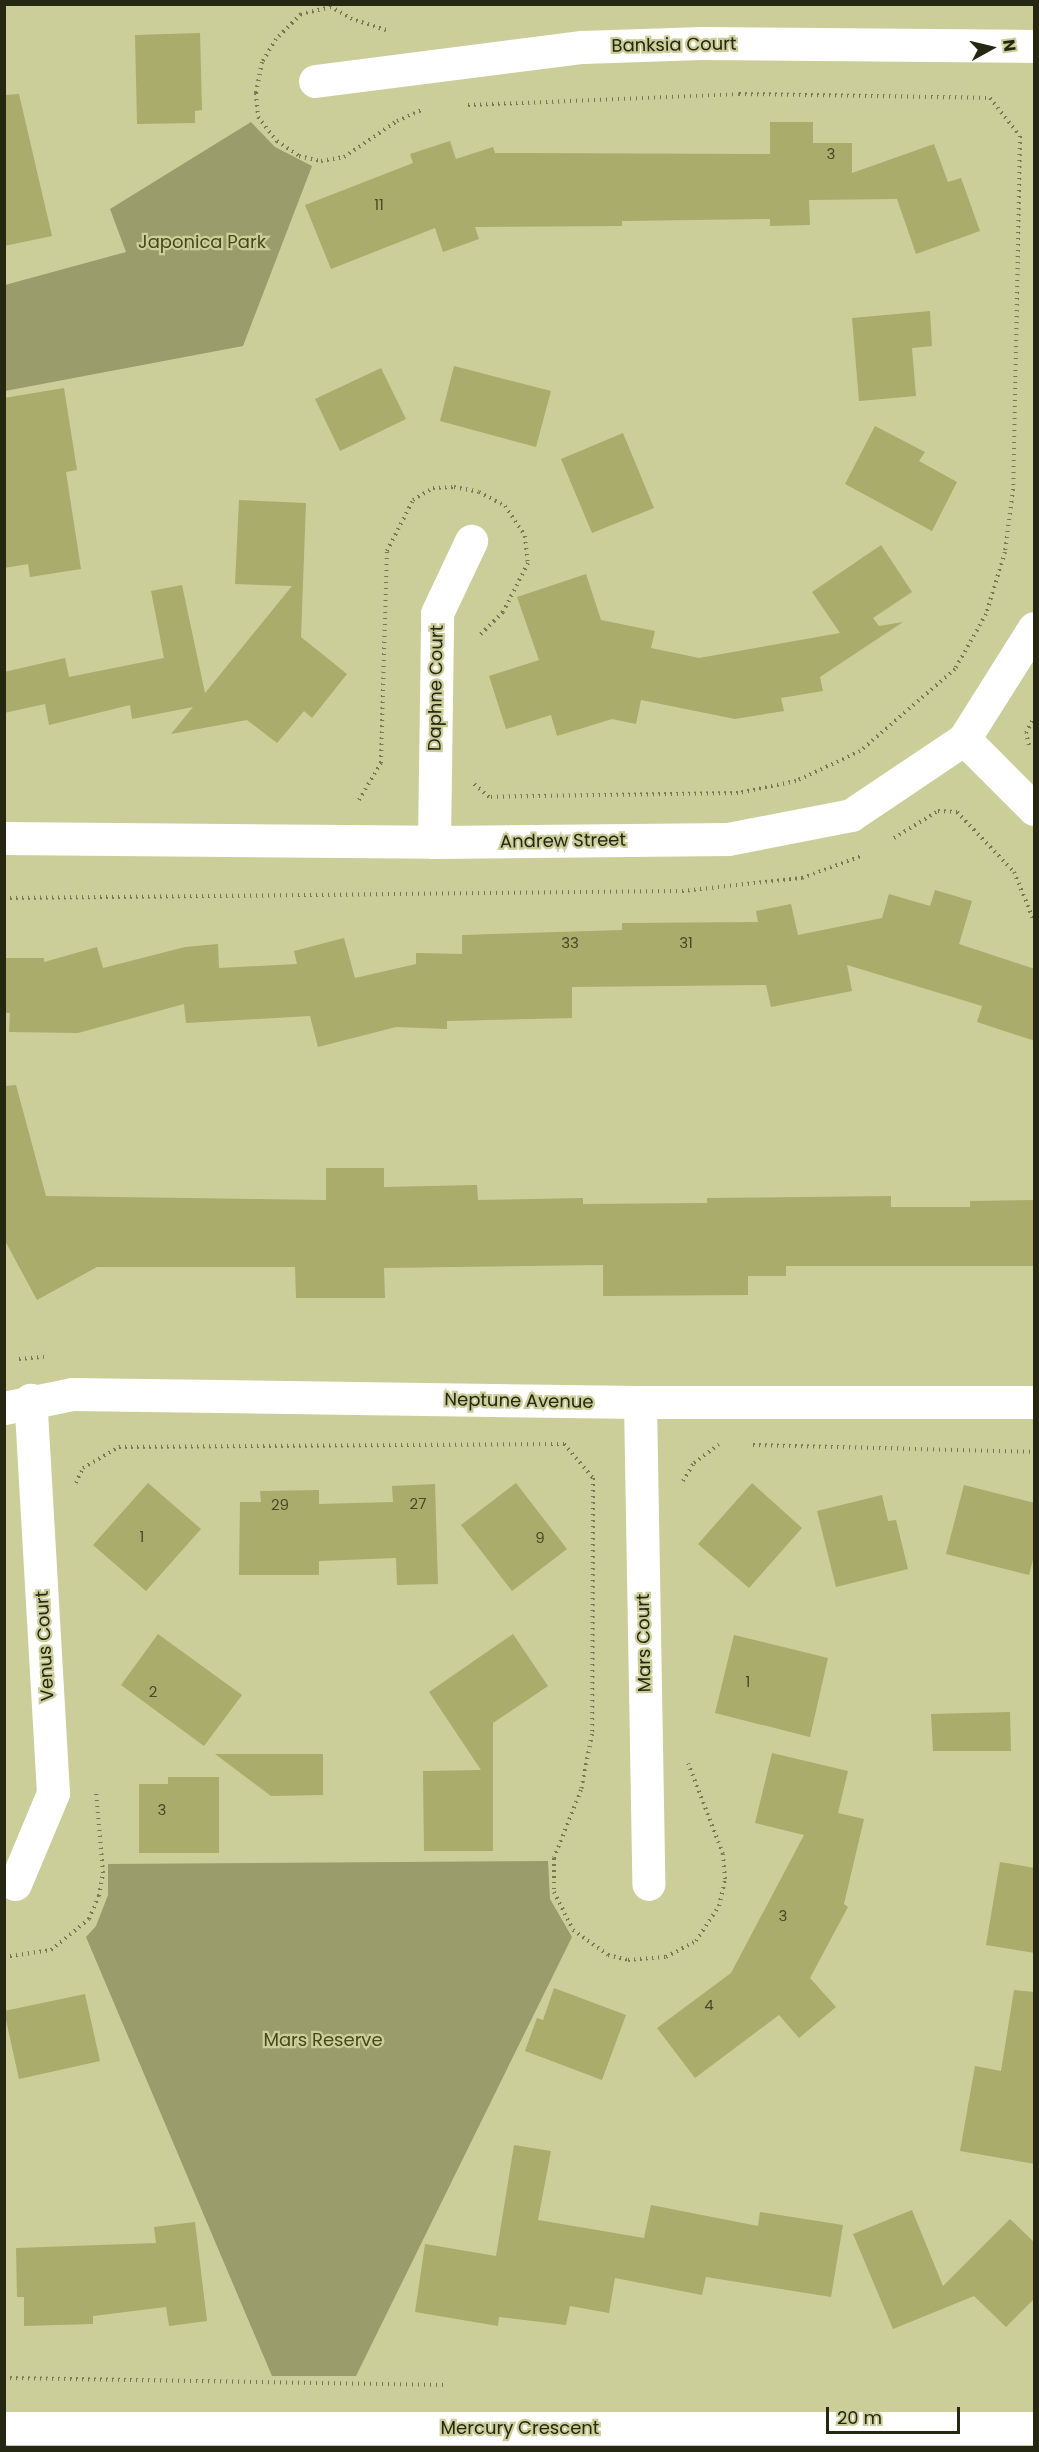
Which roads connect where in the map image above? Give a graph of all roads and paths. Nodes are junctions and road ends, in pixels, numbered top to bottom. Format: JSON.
{"nodes":[{"id":1,"x":392,"y":32,"type":"dead end"},
{"id":2,"x":1035,"y":46,"type":"edge"},
{"id":3,"x":315,"y":81,"type":"dead end"},
{"id":4,"x":466,"y":105,"type":"dead end"},
{"id":5,"x":430,"y":106,"type":"dead end"},
{"id":6,"x":471,"y":542,"type":"dead end"},
{"id":7,"x":1035,"y":628,"type":"edge"},
{"id":8,"x":471,"y":645,"type":"dead end"},
{"id":9,"x":1035,"y":717,"type":"edge"},
{"id":10,"x":964,"y":739,"type":"junction"},
{"id":11,"x":1035,"y":754,"type":"edge"},
{"id":12,"x":469,"y":779,"type":"dead end"},
{"id":13,"x":346,"y":801,"type":"dead end"},
{"id":14,"x":1035,"y":809,"type":"edge"},
{"id":15,"x":4,"y":838,"type":"edge"},
{"id":16,"x":434,"y":842,"type":"junction"},
{"id":17,"x":640,"y":1402,"type":"junction"},
{"id":18,"x":1035,"y":1402,"type":"edge"},
{"id":19,"x":17,"y":1404,"type":"edge"},
{"id":20,"x":729,"y":1444,"type":"dead end"},
{"id":21,"x":740,"y":1445,"type":"dead end"},
{"id":22,"x":1035,"y":1452,"type":"edge"},
{"id":23,"x":75,"y":1486,"type":"dead end"},
{"id":24,"x":680,"y":1486,"type":"dead end"},
{"id":25,"x":687,"y":1758,"type":"dead end"},
{"id":26,"x":95,"y":1779,"type":"dead end"},
{"id":27,"x":15,"y":1884,"type":"dead end"},
{"id":28,"x":648,"y":1884,"type":"dead end"},
{"id":29,"x":4,"y":1957,"type":"edge"},
{"id":30,"x":4,"y":2428,"type":"edge"},
{"id":31,"x":1035,"y":2428,"type":"edge"}],
"edges":[{"from":1,"to":5,"type":"path"},
{"from":2,"to":3,"type":"street","name":"Banksia Court"},
{"from":4,"to":12,"type":"path"},
{"from":6,"to":16,"type":"street","name":"Daphne Court"},
{"from":7,"to":10,"type":"street","name":"Andrew Street"},
{"from":8,"to":13,"type":"path"},
{"from":9,"to":11,"type":"path"},
{"from":10,"to":14,"type":"street"},
{"from":10,"to":16,"type":"street","name":"Andrew Street"},
{"from":15,"to":16,"type":"street","name":"Andrew Street"},
{"from":17,"to":18,"type":"street","name":"Neptune Avenue"},
{"from":17,"to":19,"type":"street","name":"Neptune Avenue"},
{"from":17,"to":28,"type":"street","name":"Mars Court"},
{"from":19,"to":27,"type":"street","name":"Venus Court"},
{"from":20,"to":24,"type":"path"},
{"from":21,"to":22,"type":"path"},
{"from":23,"to":25,"type":"path"},
{"from":26,"to":29,"type":"path"},
{"from":30,"to":31,"type":"street","name":"Mercury Crescent"}]}
